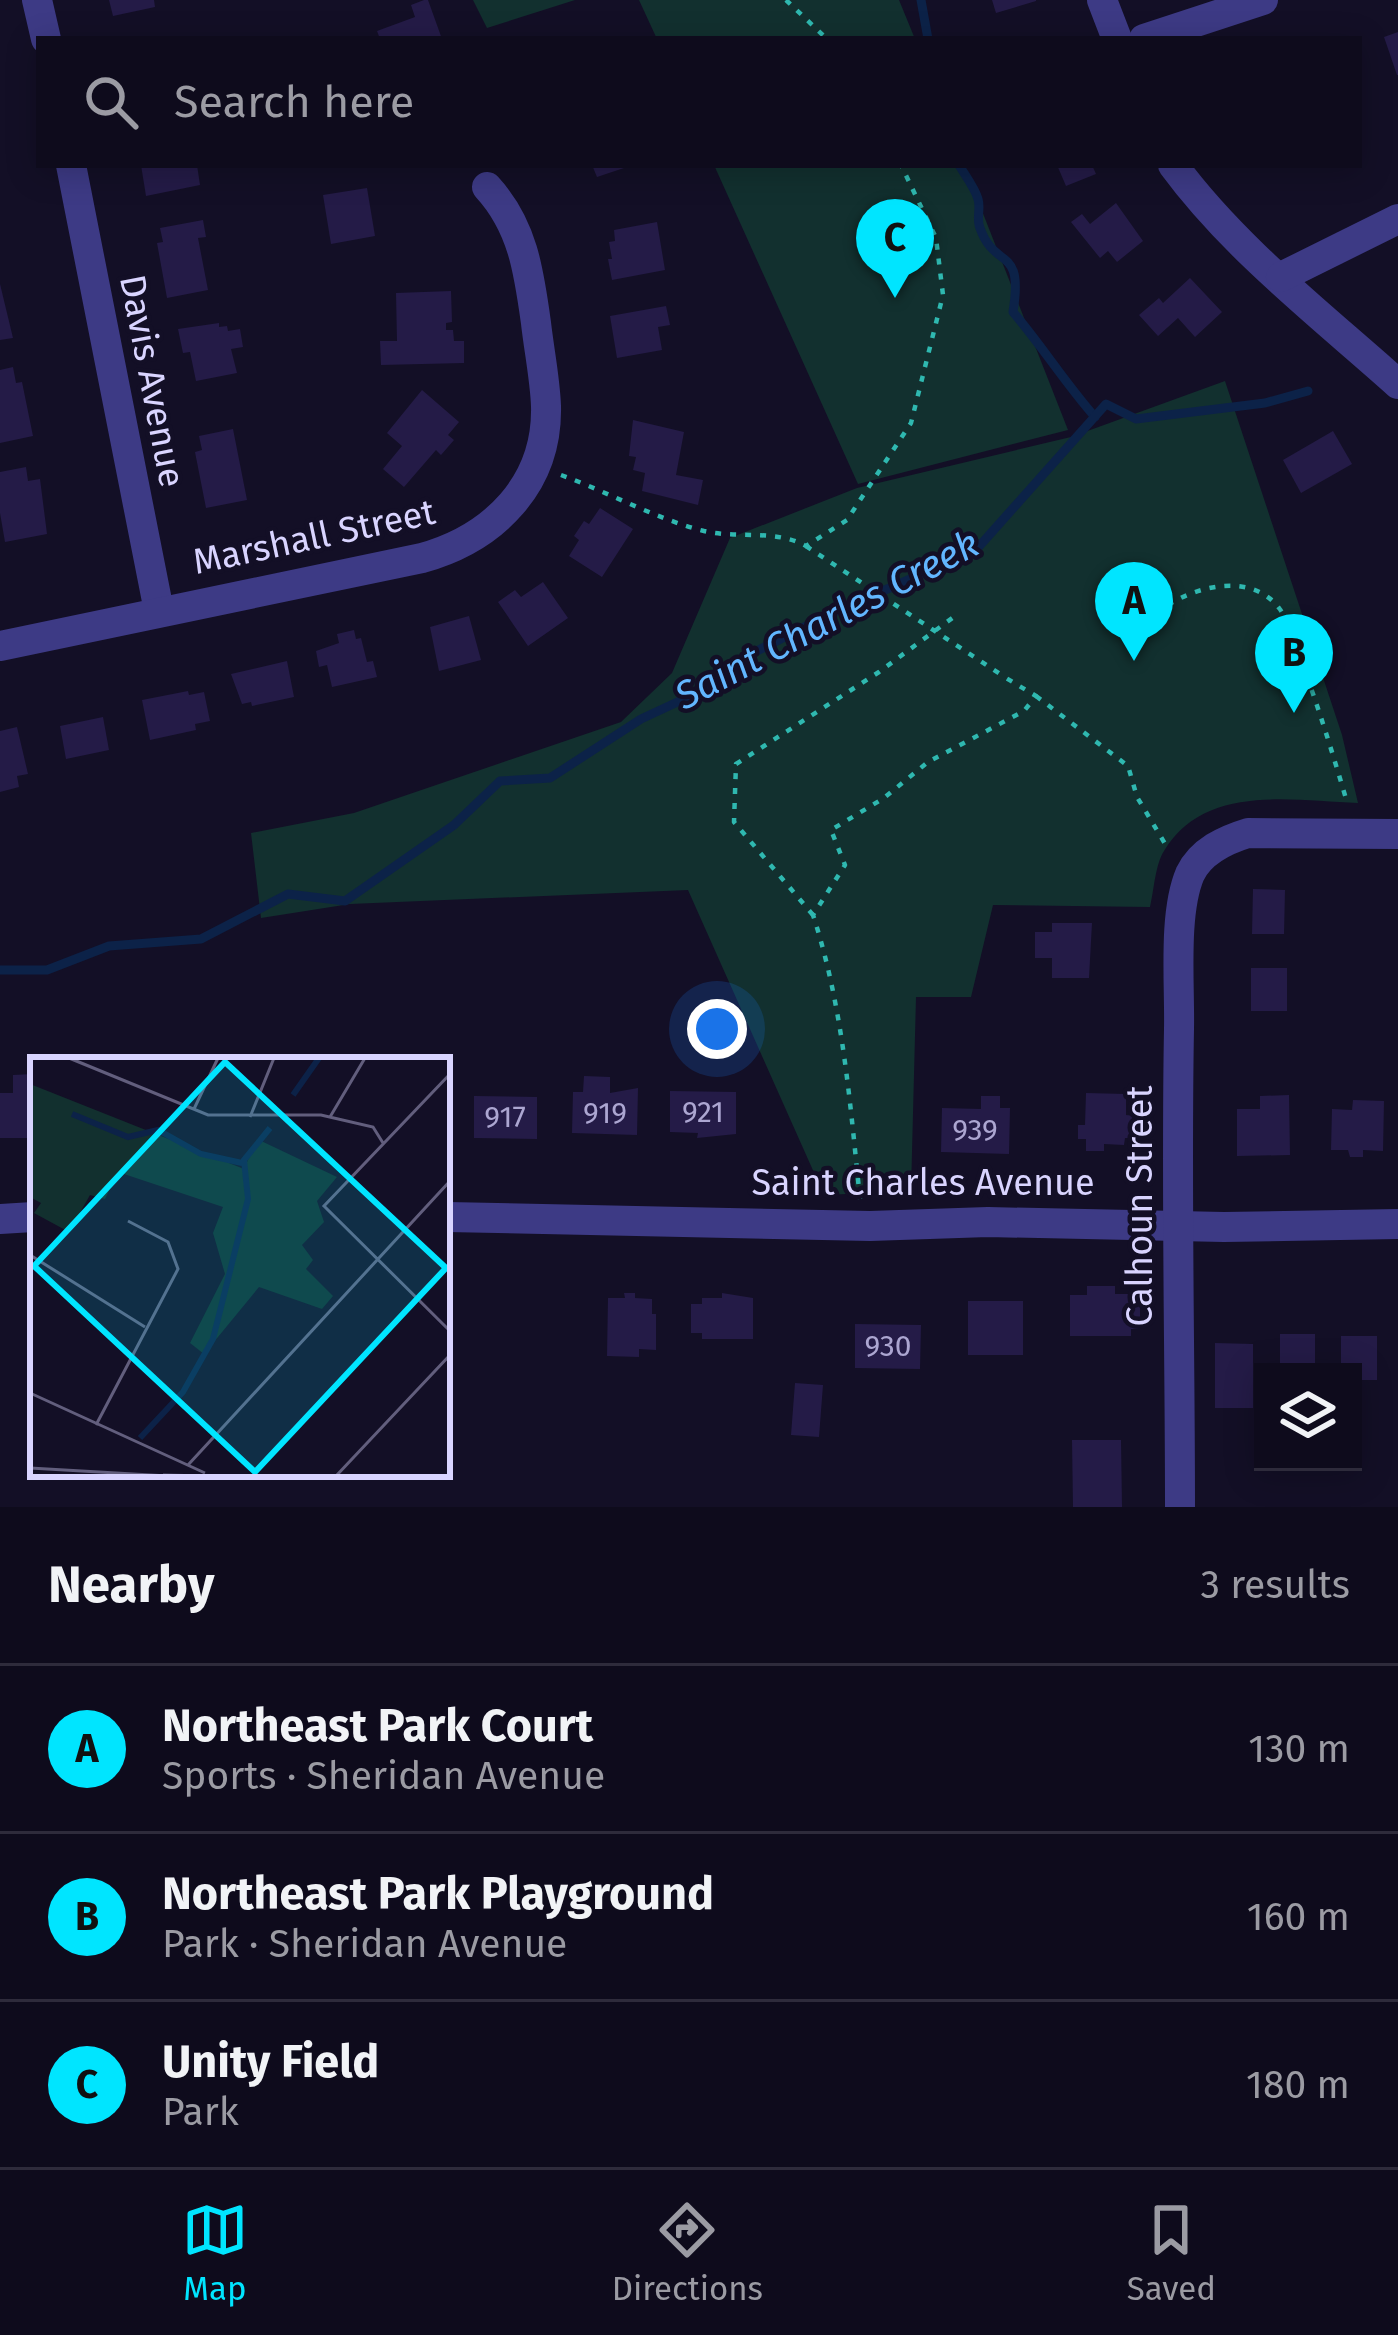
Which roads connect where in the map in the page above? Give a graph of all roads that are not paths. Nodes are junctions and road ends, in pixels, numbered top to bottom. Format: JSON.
{"nodes":[{"id":1,"x":38,"y":0,"type":"edge"},
{"id":2,"x":1102,"y":0,"type":"edge"},
{"id":3,"x":1263,"y":0,"type":"edge"},
{"id":4,"x":45,"y":36,"type":"edge"},
{"id":5,"x":1116,"y":36,"type":"edge"},
{"id":6,"x":1153,"y":36,"type":"edge"},
{"id":7,"x":71,"y":168,"type":"edge"},
{"id":8,"x":1175,"y":168,"type":"edge"},
{"id":9,"x":487,"y":187,"type":"dead end"},
{"id":10,"x":1398,"y":219,"type":"edge"},
{"id":11,"x":1281,"y":277,"type":"junction"},
{"id":12,"x":1398,"y":384,"type":"edge"},
{"id":13,"x":160,"y":611,"type":"junction"},
{"id":14,"x":0,"y":646,"type":"edge"},
{"id":15,"x":1398,"y":833,"type":"edge"},
{"id":16,"x":30,"y":1217,"type":"edge"},
{"id":17,"x":450,"y":1217,"type":"edge"},
{"id":18,"x":0,"y":1219,"type":"edge"},
{"id":19,"x":1398,"y":1224,"type":"edge"},
{"id":20,"x":1178,"y":1225,"type":"junction"},
{"id":21,"x":1180,"y":1507,"type":"edge"}],
"edges":[{"from":1,"to":4,"type":"street"},
{"from":2,"to":5,"type":"street"},
{"from":3,"to":6,"type":"street"},
{"from":7,"to":13,"type":"street","name":"Davis Avenue"},
{"from":8,"to":11,"type":"street"},
{"from":9,"to":13,"type":"street","name":"Marshall Street"},
{"from":10,"to":11,"type":"street"},
{"from":11,"to":12,"type":"street"},
{"from":13,"to":14,"type":"street","name":"Marshall Street"},
{"from":15,"to":20,"type":"street","name":"Calhoun Street"},
{"from":16,"to":18,"type":"street"},
{"from":17,"to":20,"type":"street","name":"Saint Charles Avenue"},
{"from":19,"to":20,"type":"street","name":"Saint Charles Avenue"},
{"from":20,"to":21,"type":"street","name":"Calhoun Street"}]}
